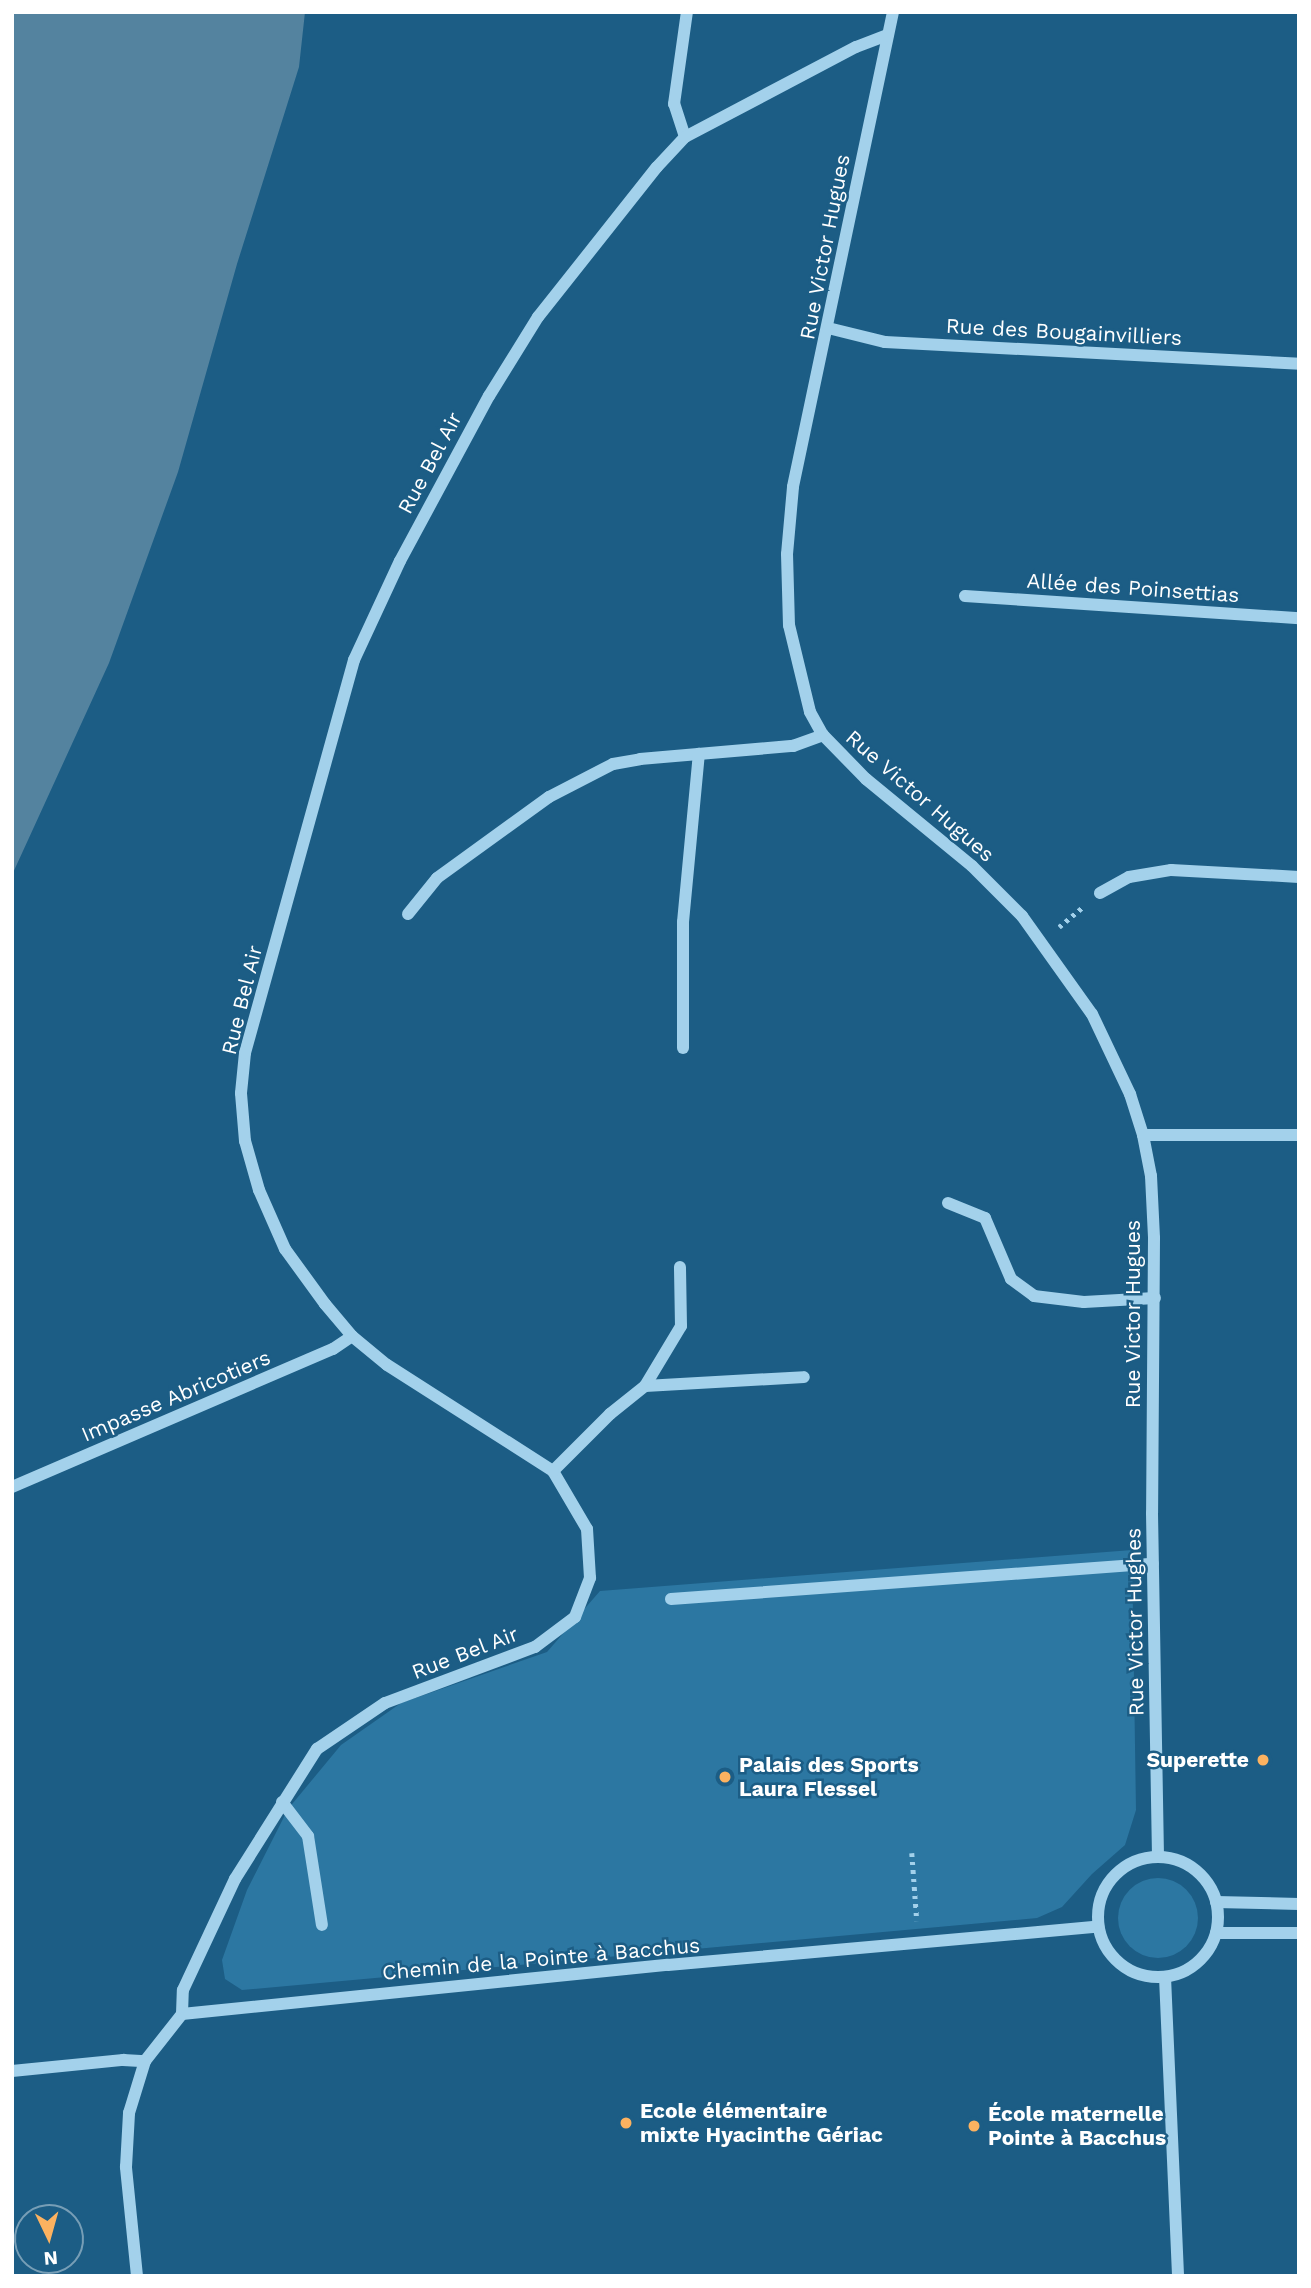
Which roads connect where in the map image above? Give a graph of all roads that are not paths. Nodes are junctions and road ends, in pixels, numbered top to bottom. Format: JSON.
{"nodes":[{"id":1,"x":687,"y":12,"type":"edge"},
{"id":2,"x":893,"y":12,"type":"edge"},
{"id":3,"x":888,"y":35,"type":"junction"},
{"id":4,"x":685,"y":138,"type":"junction"},
{"id":5,"x":828,"y":328,"type":"junction"},
{"id":6,"x":1299,"y":364,"type":"edge"},
{"id":7,"x":965,"y":596,"type":"dead end"},
{"id":8,"x":1299,"y":618,"type":"edge"},
{"id":9,"x":823,"y":735,"type":"junction"},
{"id":10,"x":699,"y":754,"type":"junction"},
{"id":11,"x":1299,"y":877,"type":"edge"},
{"id":12,"x":1100,"y":892,"type":"road end"},
{"id":13,"x":408,"y":915,"type":"dead end"},
{"id":14,"x":682,"y":1048,"type":"dead end"},
{"id":15,"x":1143,"y":1135,"type":"junction"},
{"id":16,"x":1299,"y":1135,"type":"edge"},
{"id":17,"x":948,"y":1203,"type":"dead end"},
{"id":18,"x":680,"y":1267,"type":"dead end"},
{"id":19,"x":1155,"y":1298,"type":"junction"},
{"id":20,"x":352,"y":1336,"type":"junction"},
{"id":21,"x":804,"y":1377,"type":"dead end"},
{"id":22,"x":645,"y":1386,"type":"junction"},
{"id":23,"x":552,"y":1471,"type":"junction"},
{"id":24,"x":12,"y":1487,"type":"edge"},
{"id":25,"x":1152,"y":1513,"type":"joint"},
{"id":26,"x":1153,"y":1564,"type":"junction"},
{"id":27,"x":671,"y":1599,"type":"dead end"},
{"id":28,"x":282,"y":1802,"type":"junction"},
{"id":29,"x":1158,"y":1856,"type":"junction"},
{"id":30,"x":1216,"y":1902,"type":"junction"},
{"id":31,"x":1299,"y":1904,"type":"edge"},
{"id":32,"x":322,"y":1925,"type":"dead end"},
{"id":33,"x":1098,"y":1927,"type":"junction"},
{"id":34,"x":1216,"y":1933,"type":"junction"},
{"id":35,"x":1299,"y":1933,"type":"edge"},
{"id":36,"x":1165,"y":1978,"type":"junction"},
{"id":37,"x":182,"y":2014,"type":"junction"},
{"id":38,"x":145,"y":2061,"type":"junction"},
{"id":39,"x":12,"y":2071,"type":"edge"},
{"id":40,"x":137,"y":2276,"type":"edge"},
{"id":41,"x":1178,"y":2276,"type":"edge"}],
"edges":[{"from":1,"to":4,"type":"street"},
{"from":2,"to":3,"type":"street"},
{"from":3,"to":4,"type":"street","name":"Rue Bel Air"},
{"from":3,"to":5,"type":"street","name":"Rue Victor Hugues"},
{"from":4,"to":20,"type":"street","name":"Rue Bel Air"},
{"from":5,"to":6,"type":"street","name":"Rue des Bougainvilliers"},
{"from":5,"to":9,"type":"street","name":"Rue Victor Hugues"},
{"from":7,"to":8,"type":"street","name":"Allée des Poinsettias"},
{"from":9,"to":10,"type":"street"},
{"from":9,"to":15,"type":"street","name":"Rue Victor Hugues"},
{"from":10,"to":13,"type":"street"},
{"from":10,"to":14,"type":"street"},
{"from":11,"to":12,"type":"street"},
{"from":15,"to":16,"type":"street"},
{"from":15,"to":19,"type":"street","name":"Rue Victor Hugues"},
{"from":17,"to":19,"type":"street"},
{"from":18,"to":22,"type":"street"},
{"from":19,"to":25,"type":"street","name":"Rue Victor Hugues"},
{"from":20,"to":23,"type":"street","name":"Rue Bel Air"},
{"from":20,"to":24,"type":"street","name":"Impasse Abricotiers"},
{"from":21,"to":22,"type":"street"},
{"from":22,"to":23,"type":"street"},
{"from":23,"to":28,"type":"street","name":"Rue Bel Air"},
{"from":25,"to":26,"type":"street","name":"Rue Victor Hughes"},
{"from":26,"to":27,"type":"street"},
{"from":26,"to":29,"type":"street","name":"Rue Victor Hughes"},
{"from":28,"to":32,"type":"street"},
{"from":28,"to":37,"type":"street","name":"Rue Bel Air"},
{"from":29,"to":30,"type":"street"},
{"from":29,"to":33,"type":"street"},
{"from":30,"to":31,"type":"street"},
{"from":30,"to":34,"type":"street"},
{"from":33,"to":36,"type":"street"},
{"from":33,"to":37,"type":"street","name":"Chemin de la Pointe à Bacchus"},
{"from":34,"to":35,"type":"street"},
{"from":34,"to":36,"type":"street"},
{"from":36,"to":41,"type":"street"},
{"from":37,"to":38,"type":"street"},
{"from":38,"to":39,"type":"street"},
{"from":38,"to":40,"type":"street"}]}
